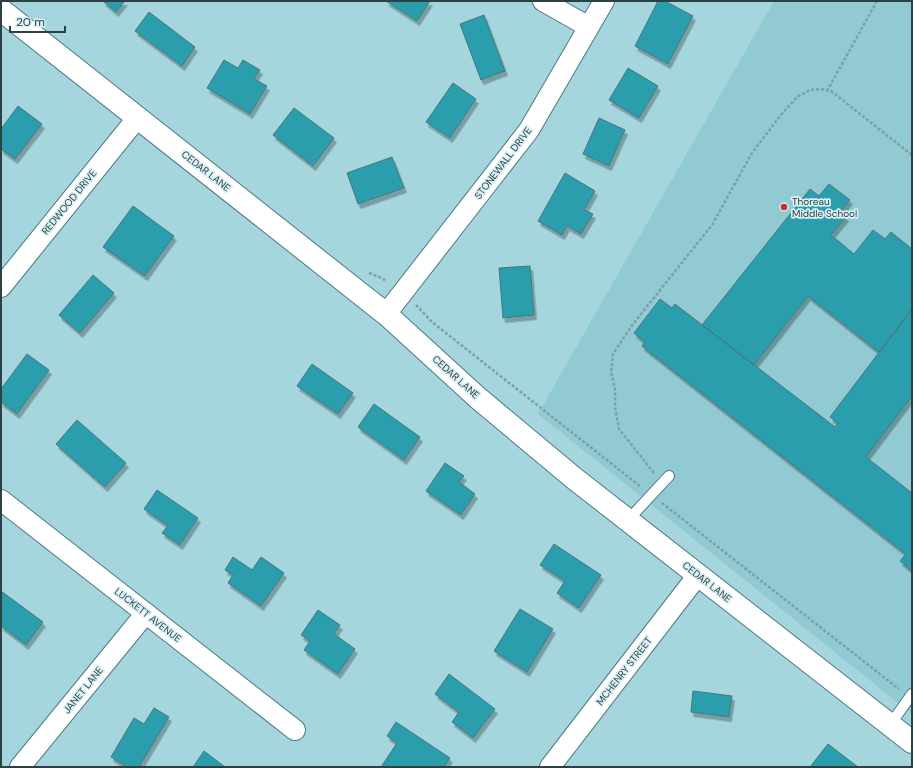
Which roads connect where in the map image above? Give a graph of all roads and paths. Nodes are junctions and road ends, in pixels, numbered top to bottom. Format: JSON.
{"nodes":[{"id":1,"x":543,"y":1,"type":"edge"},
{"id":2,"x":604,"y":1,"type":"edge"},
{"id":3,"x":877,"y":1,"type":"edge"},
{"id":4,"x":1,"y":10,"type":"edge"},
{"id":5,"x":589,"y":28,"type":"junction"},
{"id":6,"x":827,"y":91,"type":"junction"},
{"id":7,"x":138,"y":117,"type":"junction"},
{"id":8,"x":912,"y":155,"type":"edge"},
{"id":9,"x":363,"y":269,"type":"dead end"},
{"id":10,"x":1,"y":287,"type":"edge"},
{"id":11,"x":402,"y":294,"type":"junction"},
{"id":12,"x":386,"y":314,"type":"junction"},
{"id":13,"x":666,"y":480,"type":"joint"},
{"id":14,"x":651,"y":495,"type":"junction"},
{"id":15,"x":1,"y":500,"type":"edge"},
{"id":16,"x":628,"y":520,"type":"junction"},
{"id":17,"x":698,"y":575,"type":"junction"},
{"id":18,"x":146,"y":614,"type":"junction"},
{"id":19,"x":911,"y":695,"type":"edge"},
{"id":20,"x":890,"y":725,"type":"junction"},
{"id":21,"x":294,"y":730,"type":"dead end"},
{"id":22,"x":912,"y":742,"type":"edge"},
{"id":23,"x":20,"y":767,"type":"edge"},
{"id":24,"x":550,"y":767,"type":"edge"}],
"edges":[{"from":1,"to":5,"type":"street"},
{"from":2,"to":5,"type":"street","name":"STONEWALL DRIVE"},
{"from":3,"to":6,"type":"path"},
{"from":4,"to":7,"type":"main road","name":"CEDAR LANE"},
{"from":5,"to":11,"type":"street","name":"STONEWALL DRIVE"},
{"from":6,"to":8,"type":"path"},
{"from":6,"to":13,"type":"path"},
{"from":7,"to":10,"type":"street","name":"REDWOOD DRIVE"},
{"from":7,"to":12,"type":"main road","name":"CEDAR LANE"},
{"from":9,"to":11,"type":"path"},
{"from":11,"to":12,"type":"street","name":"STONEWALL DRIVE"},
{"from":11,"to":14,"type":"path"},
{"from":12,"to":16,"type":"main road","name":"CEDAR LANE"},
{"from":13,"to":14,"type":"lane"},
{"from":14,"to":16,"type":"lane"},
{"from":14,"to":19,"type":"path"},
{"from":15,"to":18,"type":"street","name":"LUCKETT AVENUE"},
{"from":16,"to":17,"type":"main road","name":"CEDAR LANE"},
{"from":17,"to":20,"type":"main road","name":"CEDAR LANE"},
{"from":17,"to":24,"type":"street","name":"MCHENRY STREET"},
{"from":18,"to":21,"type":"street","name":"LUCKETT AVENUE"},
{"from":18,"to":23,"type":"street","name":"JANET LANE"},
{"from":19,"to":20,"type":"lane"},
{"from":20,"to":22,"type":"main road","name":"CEDAR LANE"}]}
